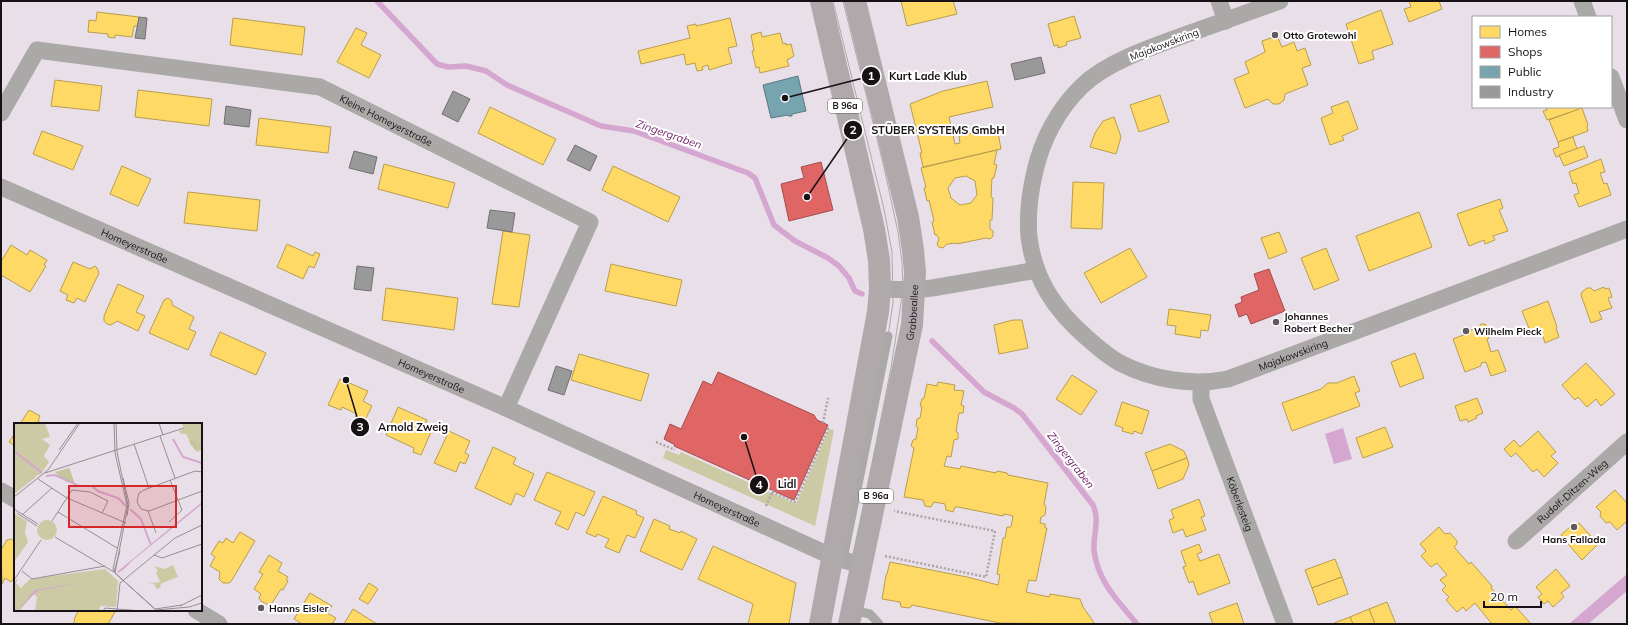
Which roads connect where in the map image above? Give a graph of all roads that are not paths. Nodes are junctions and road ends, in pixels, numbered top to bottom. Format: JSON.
{"nodes":[{"id":1,"x":821,"y":1,"type":"edge"},
{"id":2,"x":854,"y":1,"type":"edge"},
{"id":3,"x":1218,"y":1,"type":"edge"},
{"id":4,"x":1280,"y":1,"type":"edge"},
{"id":5,"x":1582,"y":1,"type":"edge"},
{"id":6,"x":1588,"y":16,"type":"edge"},
{"id":7,"x":1226,"y":21,"type":"junction"},
{"id":8,"x":1612,"y":80,"type":"edge"},
{"id":9,"x":1,"y":113,"type":"edge"},
{"id":10,"x":1627,"y":120,"type":"edge"},
{"id":11,"x":1,"y":187,"type":"edge"},
{"id":12,"x":1627,"y":229,"type":"edge"},
{"id":13,"x":1037,"y":270,"type":"junction"},
{"id":14,"x":880,"y":288,"type":"junction"},
{"id":15,"x":915,"y":290,"type":"junction"},
{"id":16,"x":888,"y":336,"type":"dead end"},
{"id":17,"x":1202,"y":383,"type":"junction"},
{"id":18,"x":506,"y":408,"type":"junction"},
{"id":19,"x":1627,"y":442,"type":"edge"},
{"id":20,"x":1,"y":491,"type":"edge"},
{"id":21,"x":14,"y":498,"type":"edge"},
{"id":22,"x":1516,"y":541,"type":"dead end"},
{"id":23,"x":845,"y":562,"type":"junction"},
{"id":24,"x":198,"y":611,"type":"edge"},
{"id":25,"x":850,"y":617,"type":"edge"},
{"id":26,"x":218,"y":624,"type":"edge"},
{"id":27,"x":820,"y":624,"type":"edge"},
{"id":28,"x":879,"y":624,"type":"edge"},
{"id":29,"x":1285,"y":624,"type":"edge"}],
"edges":[{"from":1,"to":14,"type":"main road","name":"Grabbeallee","number":"B 96a"},
{"from":2,"to":15,"type":"main road","name":"Grabbeallee","number":"B 96a"},
{"from":3,"to":7,"type":"street"},
{"from":4,"to":7,"type":"street","name":"Majakowskiring"},
{"from":5,"to":6,"type":"street"},
{"from":7,"to":13,"type":"street","name":"Majakowskiring"},
{"from":8,"to":10,"type":"street"},
{"from":9,"to":18,"type":"street","name":"Kleine Homeyerstraße"},
{"from":11,"to":18,"type":"street","name":"Homeyerstraße"},
{"from":12,"to":17,"type":"street","name":"Majakowskiring"},
{"from":13,"to":15,"type":"street"},
{"from":13,"to":17,"type":"street","name":"Majakowskiring"},
{"from":14,"to":15,"type":"street"},
{"from":14,"to":23,"type":"main road","name":"Grabbeallee","number":"B 96a"},
{"from":15,"to":23,"type":"main road","name":"Grabbeallee","number":"B 96a"},
{"from":16,"to":23,"type":"lane"},
{"from":17,"to":29,"type":"street","name":"Köberlesteig"},
{"from":18,"to":23,"type":"street","name":"Homeyerstraße"},
{"from":19,"to":22,"type":"street","name":"Rudolf-Ditzen-Weg"},
{"from":20,"to":21,"type":"street"},
{"from":23,"to":25,"type":"main road","name":"Grabbeallee","number":"B 96a"},
{"from":23,"to":27,"type":"main road","name":"Grabbeallee","number":"B 96a"},
{"from":24,"to":26,"type":"street"},
{"from":25,"to":28,"type":"lane"}]}
